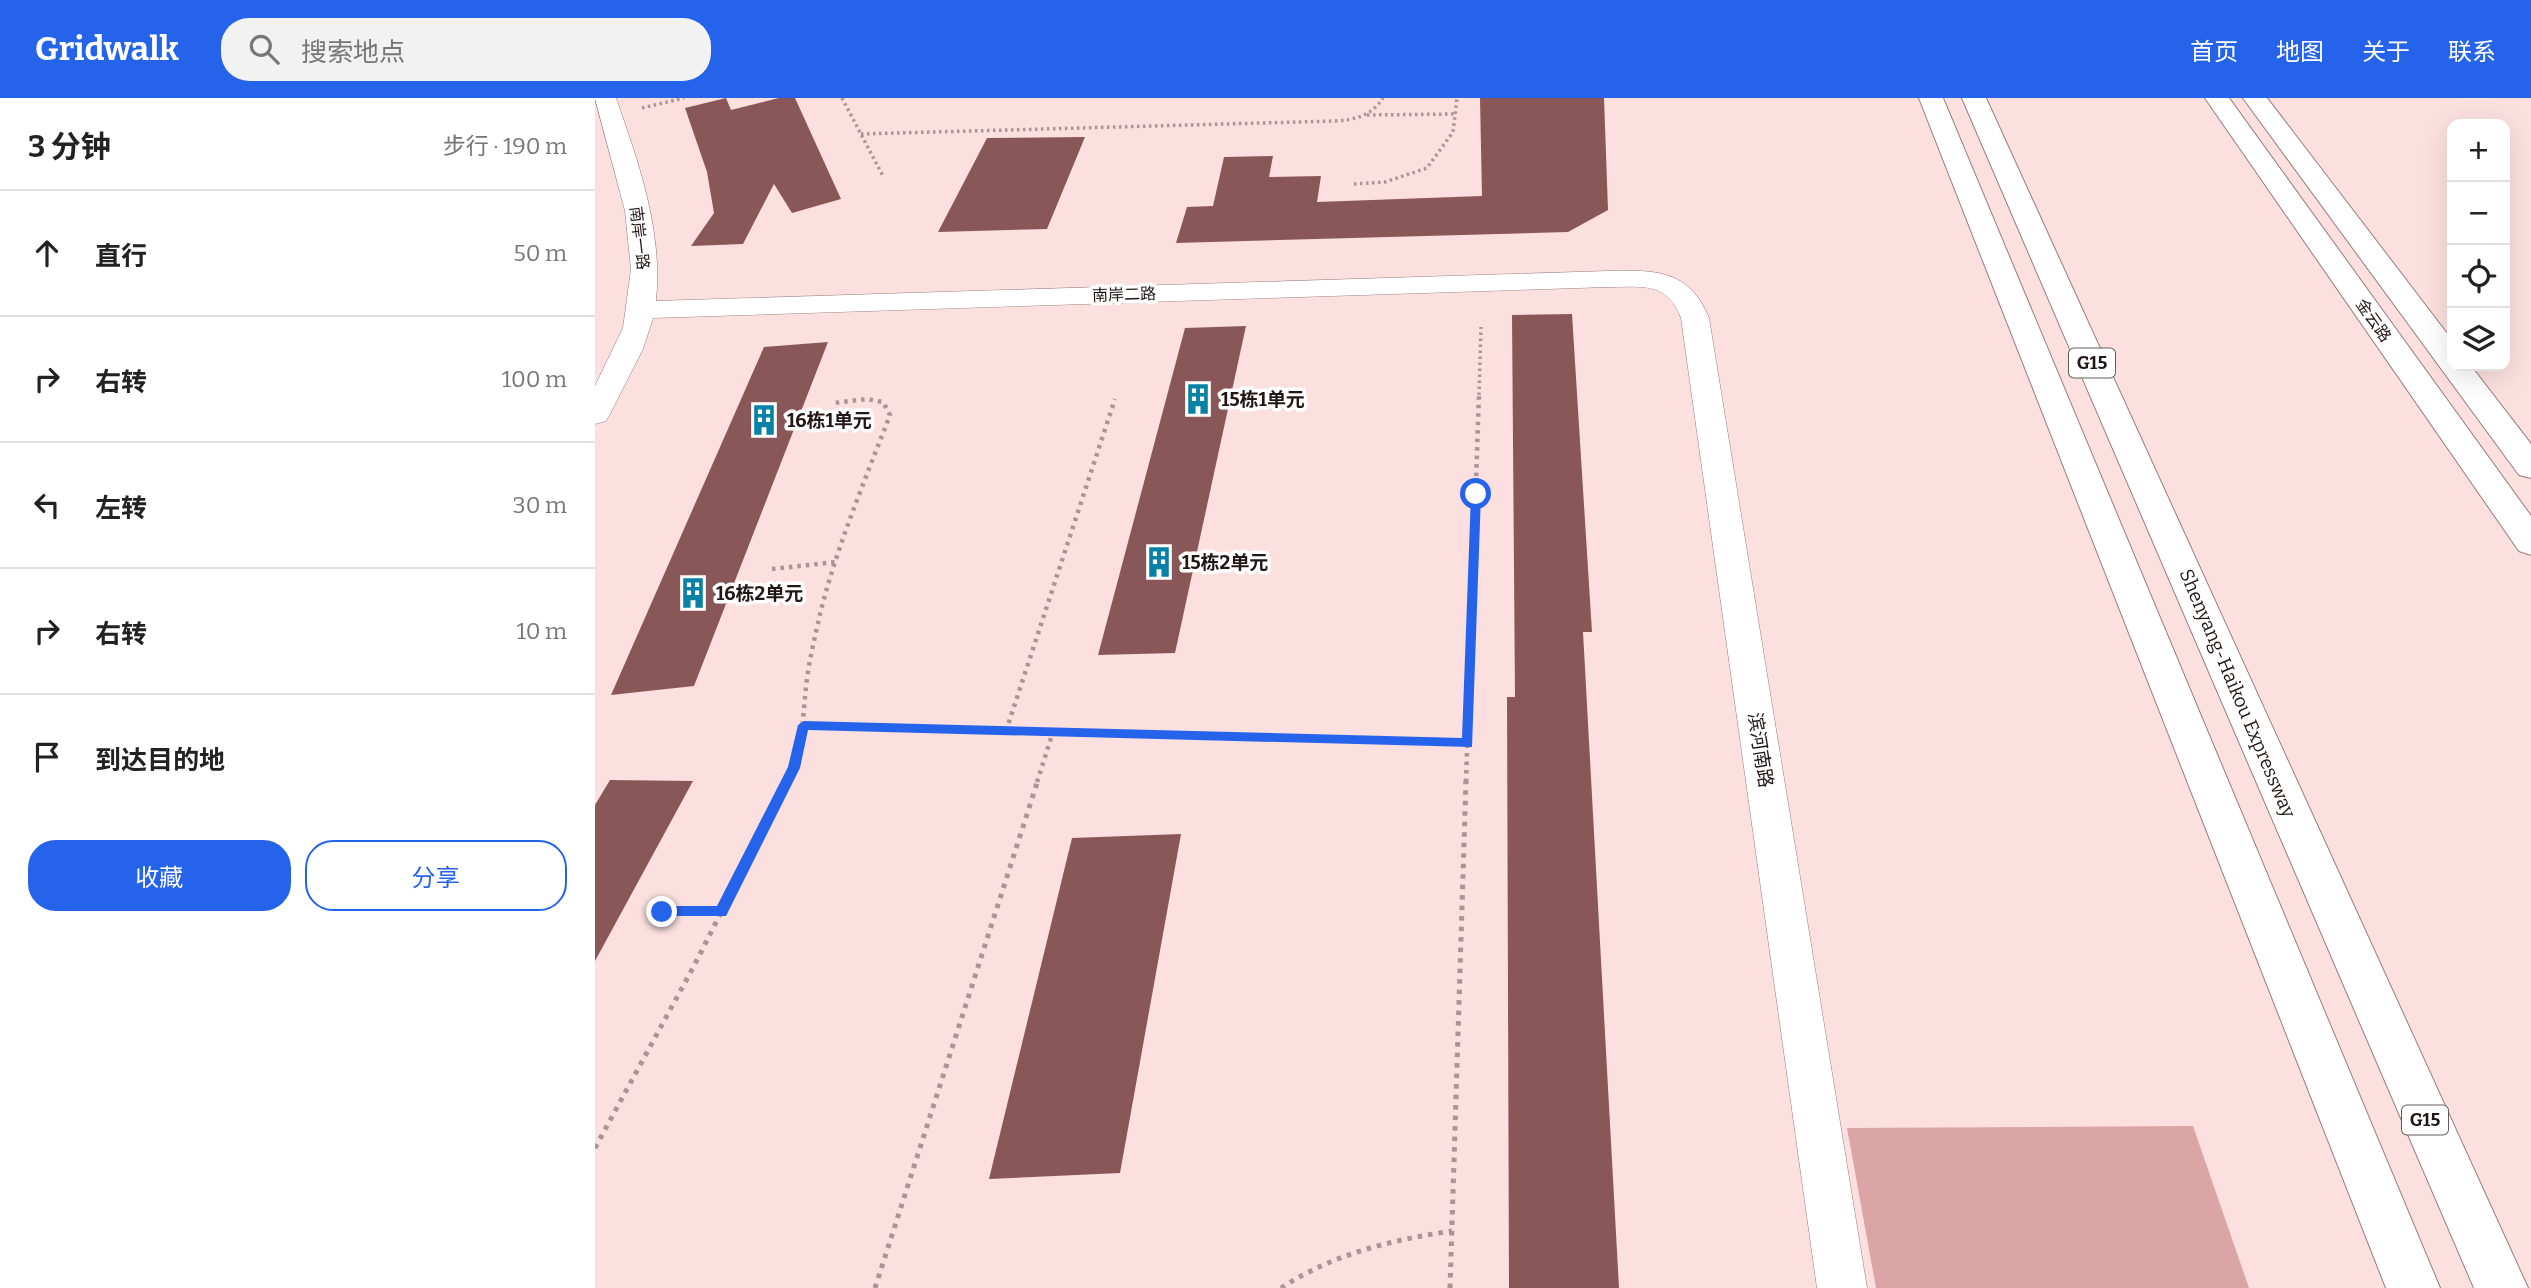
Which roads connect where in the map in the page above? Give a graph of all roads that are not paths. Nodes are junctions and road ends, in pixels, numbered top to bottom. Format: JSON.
{"nodes":[{"id":1,"x":1931,"y":98,"type":"edge"},
{"id":2,"x":1974,"y":98,"type":"edge"},
{"id":3,"x":2217,"y":98,"type":"edge"},
{"id":4,"x":2255,"y":98,"type":"edge"},
{"id":5,"x":608,"y":106,"type":"edge"},
{"id":6,"x":1608,"y":279,"type":"joint"},
{"id":7,"x":640,"y":310,"type":"junction"},
{"id":8,"x":2447,"y":354,"type":"edge"},
{"id":9,"x":2459,"y":371,"type":"edge"},
{"id":10,"x":595,"y":414,"type":"edge"},
{"id":11,"x":2531,"y":467,"type":"edge"},
{"id":12,"x":2531,"y":542,"type":"edge"},
{"id":13,"x":1842,"y":1288,"type":"edge"},
{"id":14,"x":2413,"y":1288,"type":"edge"},
{"id":15,"x":2501,"y":1288,"type":"edge"}],
"edges":[{"from":1,"to":14,"type":"main road","number":"G15"},
{"from":2,"to":15,"type":"main road","name":"Shenyang-Haikou Expressway","number":"G15"},
{"from":3,"to":12,"type":"main road","name":"金云路"},
{"from":4,"to":8,"type":"main road","name":"金云路"},
{"from":5,"to":7,"type":"street","name":"南岸一路"},
{"from":6,"to":7,"type":"street","name":"南岸二路"},
{"from":6,"to":13,"type":"street","name":"滨河南路"},
{"from":7,"to":10,"type":"street","name":"南岸一路"},
{"from":9,"to":11,"type":"main road"}]}
